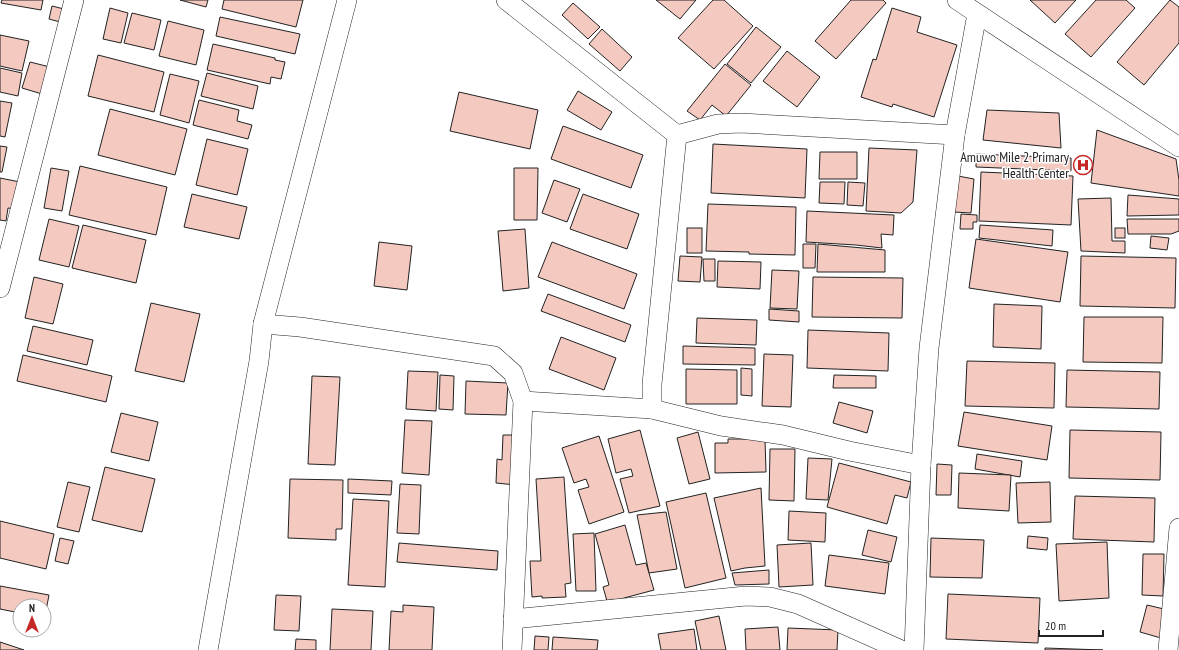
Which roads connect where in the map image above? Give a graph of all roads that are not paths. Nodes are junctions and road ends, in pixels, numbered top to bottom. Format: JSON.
{"nodes":[{"id":1,"x":74,"y":0,"type":"edge"},
{"id":2,"x":347,"y":0,"type":"edge"},
{"id":3,"x":506,"y":0,"type":"edge"},
{"id":4,"x":957,"y":0,"type":"edge"},
{"id":5,"x":977,"y":14,"type":"junction"},
{"id":6,"x":677,"y":135,"type":"junction"},
{"id":7,"x":955,"y":135,"type":"junction"},
{"id":8,"x":1179,"y":147,"type":"edge"},
{"id":9,"x":0,"y":288,"type":"edge"},
{"id":10,"x":263,"y":324,"type":"junction"},
{"id":11,"x":523,"y":401,"type":"junction"},
{"id":12,"x":652,"y":409,"type":"junction"},
{"id":13,"x":921,"y":465,"type":"junction"},
{"id":14,"x":1179,"y":528,"type":"edge"},
{"id":15,"x":514,"y":619,"type":"junction"},
{"id":16,"x":208,"y":650,"type":"edge"},
{"id":17,"x":512,"y":650,"type":"edge"},
{"id":18,"x":900,"y":650,"type":"edge"},
{"id":19,"x":914,"y":650,"type":"edge"},
{"id":20,"x":1168,"y":650,"type":"edge"}],
"edges":[{"from":1,"to":9,"type":"street"},
{"from":2,"to":10,"type":"street"},
{"from":3,"to":6,"type":"street"},
{"from":4,"to":5,"type":"street"},
{"from":5,"to":7,"type":"street"},
{"from":5,"to":8,"type":"street"},
{"from":6,"to":7,"type":"street"},
{"from":6,"to":12,"type":"street"},
{"from":7,"to":13,"type":"street"},
{"from":10,"to":11,"type":"street"},
{"from":10,"to":16,"type":"street"},
{"from":11,"to":12,"type":"street"},
{"from":11,"to":15,"type":"street"},
{"from":12,"to":13,"type":"street"},
{"from":13,"to":19,"type":"street"},
{"from":14,"to":20,"type":"street"},
{"from":15,"to":17,"type":"street"},
{"from":15,"to":18,"type":"street"}]}
